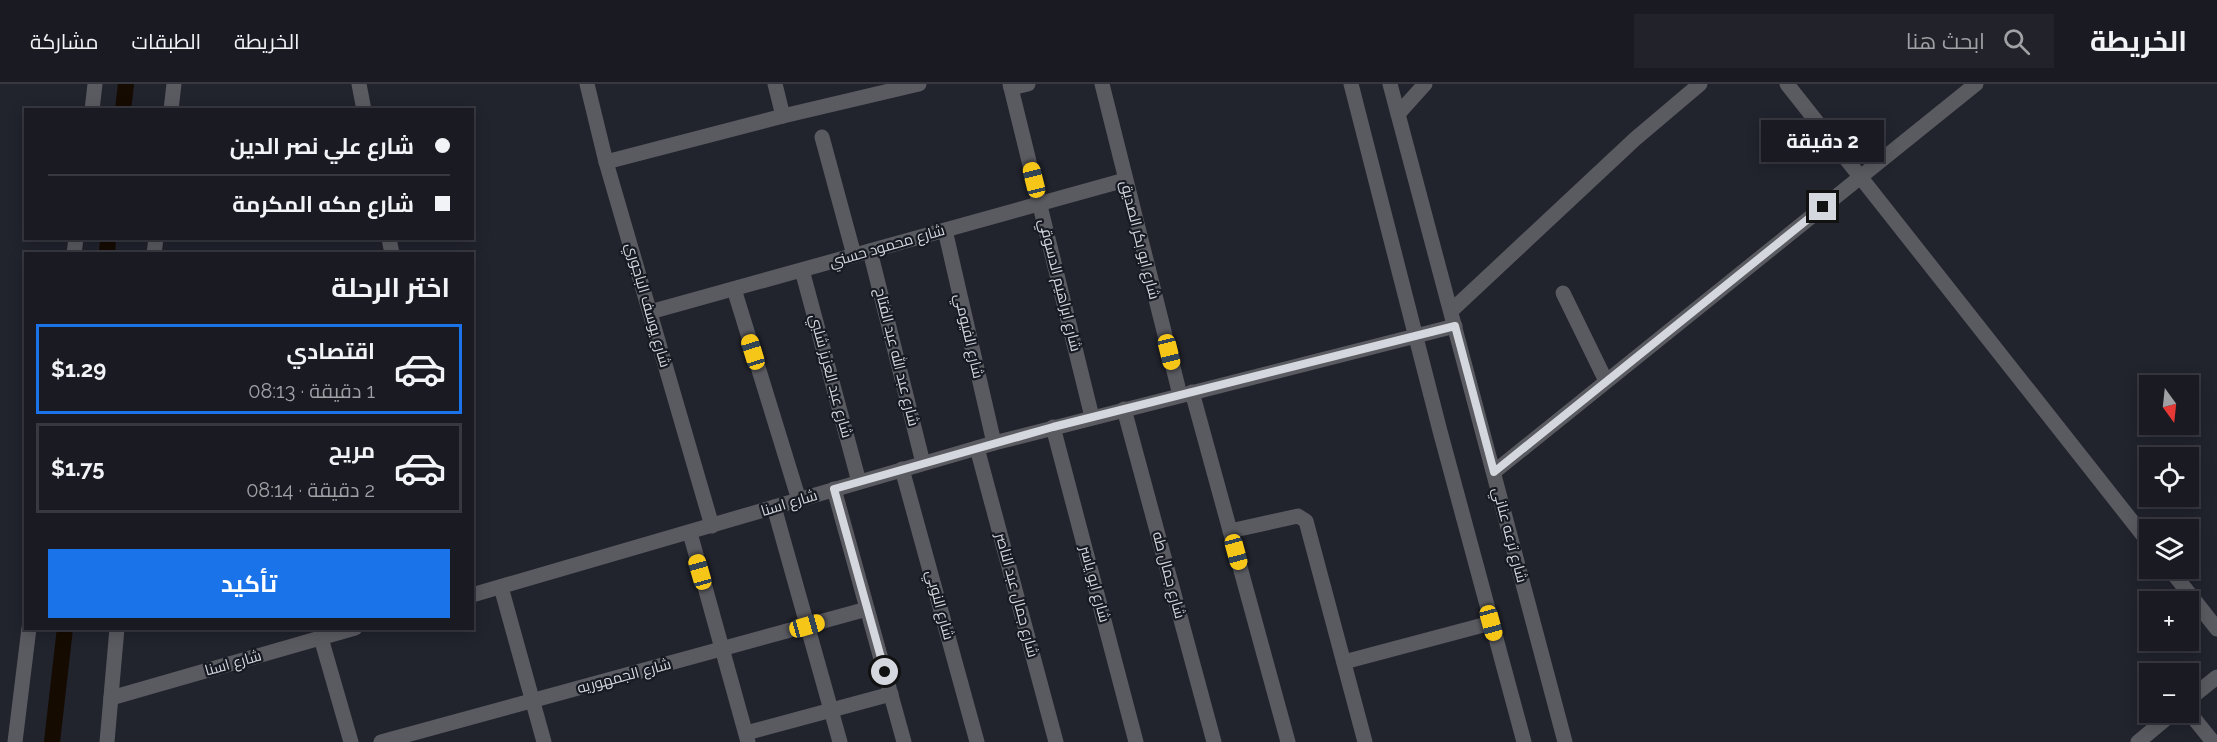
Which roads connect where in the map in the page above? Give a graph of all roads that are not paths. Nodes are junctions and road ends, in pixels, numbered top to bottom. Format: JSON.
{"nodes":[{"id":1,"x":95,"y":84,"type":"edge"},
{"id":2,"x":174,"y":84,"type":"edge"},
{"id":3,"x":359,"y":84,"type":"edge"},
{"id":4,"x":586,"y":84,"type":"edge"},
{"id":5,"x":775,"y":84,"type":"edge"},
{"id":6,"x":919,"y":84,"type":"edge"},
{"id":7,"x":1028,"y":84,"type":"edge"},
{"id":8,"x":1101,"y":84,"type":"edge"},
{"id":9,"x":1352,"y":84,"type":"edge"},
{"id":10,"x":1390,"y":84,"type":"edge"},
{"id":11,"x":1425,"y":84,"type":"edge"},
{"id":12,"x":1700,"y":84,"type":"edge"},
{"id":13,"x":1787,"y":84,"type":"edge"},
{"id":14,"x":1976,"y":84,"type":"edge"},
{"id":15,"x":1011,"y":86,"type":"edge"},
{"id":16,"x":92,"y":108,"type":"edge"},
{"id":17,"x":171,"y":108,"type":"edge"},
{"id":18,"x":364,"y":108,"type":"edge"},
{"id":19,"x":1398,"y":114,"type":"junction"},
{"id":20,"x":783,"y":116,"type":"junction"},
{"id":21,"x":822,"y":136,"type":"dead end"},
{"id":22,"x":606,"y":162,"type":"junction"},
{"id":23,"x":1860,"y":178,"type":"junction"},
{"id":24,"x":1125,"y":180,"type":"junction"},
{"id":25,"x":1040,"y":203,"type":"junction"},
{"id":26,"x":945,"y":230,"type":"junction"},
{"id":27,"x":870,"y":251,"type":"junction"},
{"id":28,"x":854,"y":255,"type":"junction"},
{"id":29,"x":802,"y":270,"type":"junction"},
{"id":30,"x":734,"y":289,"type":"junction"},
{"id":31,"x":1563,"y":293,"type":"dead end"},
{"id":32,"x":650,"y":312,"type":"junction"},
{"id":33,"x":1453,"y":318,"type":"junction"},
{"id":34,"x":1417,"y":335,"type":"junction"},
{"id":35,"x":1606,"y":381,"type":"junction"},
{"id":36,"x":1186,"y":394,"type":"junction"},
{"id":37,"x":1124,"y":409,"type":"junction"},
{"id":38,"x":1092,"y":417,"type":"junction"},
{"id":39,"x":1053,"y":427,"type":"junction"},
{"id":40,"x":994,"y":443,"type":"junction"},
{"id":41,"x":977,"y":448,"type":"junction"},
{"id":42,"x":923,"y":463,"type":"junction"},
{"id":43,"x":902,"y":469,"type":"junction"},
{"id":44,"x":1494,"y":472,"type":"junction"},
{"id":45,"x":859,"y":482,"type":"junction"},
{"id":46,"x":834,"y":489,"type":"junction"},
{"id":47,"x":799,"y":500,"type":"junction"},
{"id":48,"x":774,"y":507,"type":"junction"},
{"id":49,"x":712,"y":526,"type":"junction"},
{"id":50,"x":2139,"y":530,"type":"edge"},
{"id":51,"x":1230,"y":531,"type":"junction"},
{"id":52,"x":690,"y":533,"type":"junction"},
{"id":53,"x":2178,"y":579,"type":"edge"},
{"id":54,"x":501,"y":588,"type":"junction"},
{"id":55,"x":474,"y":595,"type":"edge"},
{"id":56,"x":867,"y":609,"type":"junction"},
{"id":57,"x":1491,"y":623,"type":"junction"},
{"id":58,"x":807,"y":626,"type":"junction"},
{"id":59,"x":2217,"y":629,"type":"edge"},
{"id":60,"x":29,"y":630,"type":"edge"},
{"id":61,"x":117,"y":630,"type":"edge"},
{"id":62,"x":348,"y":630,"type":"edge"},
{"id":63,"x":321,"y":638,"type":"junction"},
{"id":64,"x":722,"y":649,"type":"junction"},
{"id":65,"x":1344,"y":662,"type":"junction"},
{"id":66,"x":2217,"y":677,"type":"edge"},
{"id":67,"x":2199,"y":691,"type":"edge"},
{"id":68,"x":891,"y":693,"type":"junction"},
{"id":69,"x":111,"y":698,"type":"junction"},
{"id":70,"x":532,"y":701,"type":"junction"},
{"id":71,"x":831,"y":710,"type":"junction"},
{"id":72,"x":2161,"y":723,"type":"edge"},
{"id":73,"x":2198,"y":723,"type":"edge"},
{"id":74,"x":747,"y":738,"type":"edge"},
{"id":75,"x":15,"y":742,"type":"edge"},
{"id":76,"x":107,"y":742,"type":"edge"},
{"id":77,"x":351,"y":742,"type":"edge"},
{"id":78,"x":381,"y":742,"type":"edge"},
{"id":79,"x":544,"y":742,"type":"edge"},
{"id":80,"x":840,"y":742,"type":"edge"},
{"id":81,"x":904,"y":742,"type":"edge"},
{"id":82,"x":977,"y":742,"type":"edge"},
{"id":83,"x":1056,"y":742,"type":"edge"},
{"id":84,"x":1136,"y":742,"type":"edge"},
{"id":85,"x":1214,"y":742,"type":"edge"},
{"id":86,"x":1288,"y":742,"type":"edge"},
{"id":87,"x":1365,"y":742,"type":"edge"},
{"id":88,"x":1524,"y":742,"type":"edge"},
{"id":89,"x":1565,"y":742,"type":"edge"},
{"id":90,"x":2138,"y":742,"type":"edge"},
{"id":91,"x":2213,"y":742,"type":"edge"}],
"edges":[{"from":1,"to":16,"type":"street"},
{"from":2,"to":17,"type":"street"},
{"from":3,"to":18,"type":"street"},
{"from":4,"to":22,"type":"street","name":"شارع يوسف الباجوري"},
{"from":5,"to":20,"type":"street"},
{"from":6,"to":20,"type":"street"},
{"from":7,"to":15,"type":"street"},
{"from":8,"to":24,"type":"street","name":"شارع ابو بكر الصديق"},
{"from":9,"to":34,"type":"street"},
{"from":10,"to":19,"type":"street","name":"شارع ترعه عناني"},
{"from":11,"to":19,"type":"street"},
{"from":12,"to":33,"type":"street"},
{"from":13,"to":23,"type":"street"},
{"from":14,"to":23,"type":"street"},
{"from":15,"to":25,"type":"street","name":"شارع ابراهيم الدسوقي"},
{"from":19,"to":33,"type":"street","name":"شارع ترعه عناني"},
{"from":20,"to":22,"type":"street"},
{"from":21,"to":28,"type":"street"},
{"from":22,"to":32,"type":"street","name":"شارع يوسف الباجوري"},
{"from":23,"to":35,"type":"street"},
{"from":23,"to":50,"type":"street"},
{"from":24,"to":25,"type":"street","name":"شارع محمود حسني"},
{"from":24,"to":36,"type":"street","name":"شارع ابو بكر الصديق"},
{"from":25,"to":26,"type":"street","name":"شارع محمود حسني"},
{"from":25,"to":38,"type":"street","name":"شارع ابراهيم الدسوقي"},
{"from":26,"to":27,"type":"street","name":"شارع محمود حسني"},
{"from":26,"to":40,"type":"street","name":"شارع الفيومي"},
{"from":27,"to":28,"type":"street","name":"شارع محمود حسني"},
{"from":27,"to":42,"type":"street","name":"شارع عبد الله عبد الفتاح"},
{"from":28,"to":29,"type":"street","name":"شارع محمود حسني"},
{"from":29,"to":30,"type":"street","name":"شارع محمود حسني"},
{"from":29,"to":45,"type":"street","name":"شارع عبد العزيز شلبي"},
{"from":30,"to":32,"type":"street","name":"شارع محمود حسني"},
{"from":30,"to":47,"type":"street"},
{"from":31,"to":35,"type":"street"},
{"from":32,"to":49,"type":"street","name":"شارع يوسف الباجوري"},
{"from":33,"to":34,"type":"street","name":"شارع اسنا"},
{"from":33,"to":44,"type":"street","name":"شارع ترعه عناني"},
{"from":34,"to":36,"type":"street","name":"شارع اسنا"},
{"from":34,"to":57,"type":"street"},
{"from":35,"to":44,"type":"street"},
{"from":36,"to":37,"type":"street","name":"شارع اسنا"},
{"from":36,"to":51,"type":"street","name":"شارع ابو بكر الصديق"},
{"from":37,"to":38,"type":"street","name":"شارع اسنا"},
{"from":37,"to":85,"type":"street","name":"شارع جمال طه"},
{"from":38,"to":39,"type":"street","name":"شارع اسنا"},
{"from":39,"to":40,"type":"street","name":"شارع اسنا"},
{"from":39,"to":84,"type":"street","name":"شارع ابو ياسر"},
{"from":40,"to":41,"type":"street","name":"شارع اسنا"},
{"from":41,"to":42,"type":"street","name":"شارع اسنا"},
{"from":41,"to":83,"type":"street","name":"شارع جمال عبد الناصر"},
{"from":42,"to":43,"type":"street","name":"شارع اسنا"},
{"from":43,"to":45,"type":"street","name":"شارع اسنا"},
{"from":43,"to":82,"type":"street","name":"شارع النوبي"},
{"from":44,"to":89,"type":"street","name":"شارع ترعه عناني"},
{"from":45,"to":46,"type":"street","name":"شارع اسنا"},
{"from":46,"to":47,"type":"street","name":"شارع اسنا"},
{"from":46,"to":56,"type":"street"},
{"from":47,"to":48,"type":"street","name":"شارع اسنا"},
{"from":48,"to":49,"type":"street","name":"شارع اسنا"},
{"from":48,"to":58,"type":"street"},
{"from":49,"to":52,"type":"street","name":"شارع اسنا"},
{"from":51,"to":65,"type":"street"},
{"from":51,"to":86,"type":"street","name":"شارع ابو بكر الصديق"},
{"from":52,"to":54,"type":"street","name":"شارع اسنا"},
{"from":52,"to":64,"type":"street"},
{"from":53,"to":59,"type":"street"},
{"from":54,"to":55,"type":"street","name":"شارع اسنا"},
{"from":54,"to":70,"type":"street"},
{"from":56,"to":58,"type":"street","name":"شارع الجمهوريه"},
{"from":56,"to":68,"type":"street"},
{"from":57,"to":65,"type":"street"},
{"from":57,"to":88,"type":"street"},
{"from":58,"to":64,"type":"street","name":"شارع الجمهوريه"},
{"from":58,"to":71,"type":"street"},
{"from":60,"to":75,"type":"street"},
{"from":61,"to":69,"type":"street"},
{"from":62,"to":63,"type":"street","name":"شارع اسنا"},
{"from":63,"to":69,"type":"street","name":"شارع اسنا"},
{"from":63,"to":77,"type":"street"},
{"from":64,"to":70,"type":"street","name":"شارع الجمهوريه"},
{"from":64,"to":74,"type":"street"},
{"from":65,"to":87,"type":"street"},
{"from":66,"to":67,"type":"street"},
{"from":68,"to":71,"type":"street"},
{"from":68,"to":81,"type":"street"},
{"from":69,"to":76,"type":"street"},
{"from":70,"to":78,"type":"street","name":"شارع الجمهوريه"},
{"from":70,"to":79,"type":"street"},
{"from":71,"to":74,"type":"street"},
{"from":71,"to":80,"type":"street"},
{"from":72,"to":90,"type":"street"},
{"from":73,"to":91,"type":"street"}]}
